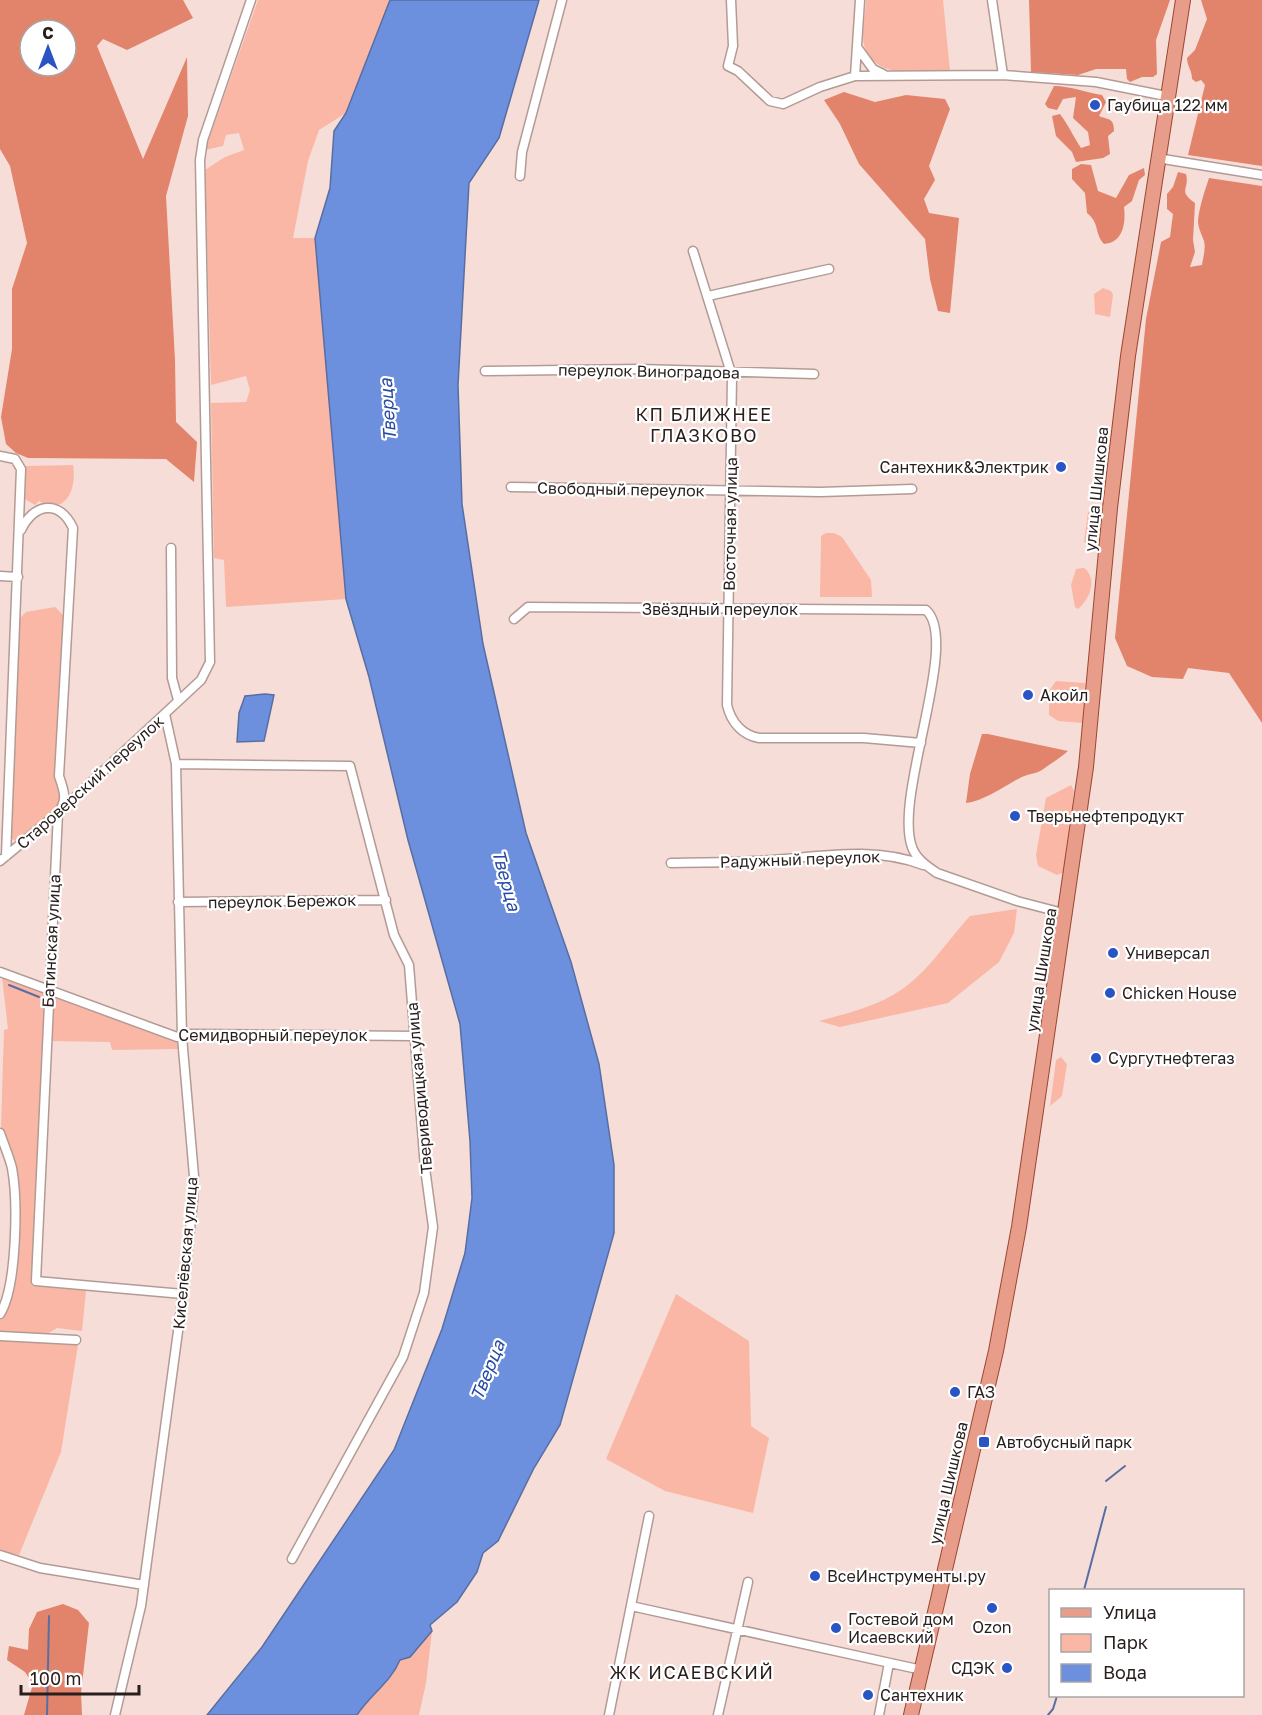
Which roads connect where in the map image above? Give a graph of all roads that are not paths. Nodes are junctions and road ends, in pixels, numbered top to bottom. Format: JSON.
{"nodes":[{"id":1,"x":251,"y":0,"type":"edge"},
{"id":2,"x":562,"y":0,"type":"edge"},
{"id":3,"x":731,"y":0,"type":"edge"},
{"id":4,"x":860,"y":0,"type":"edge"},
{"id":5,"x":992,"y":0,"type":"edge"},
{"id":6,"x":1183,"y":0,"type":"edge"},
{"id":7,"x":857,"y":47,"type":"junction"},
{"id":8,"x":886,"y":75,"type":"junction"},
{"id":9,"x":1003,"y":75,"type":"junction"},
{"id":10,"x":855,"y":76,"type":"junction"},
{"id":11,"x":1166,"y":96,"type":"junction"},
{"id":12,"x":1157,"y":158,"type":"junction"},
{"id":13,"x":1262,"y":175,"type":"edge"},
{"id":14,"x":520,"y":176,"type":"dead end"},
{"id":15,"x":693,"y":251,"type":"dead end"},
{"id":16,"x":829,"y":268,"type":"dead end"},
{"id":17,"x":708,"y":296,"type":"junction"},
{"id":18,"x":484,"y":371,"type":"dead end"},
{"id":19,"x":731,"y":372,"type":"junction"},
{"id":20,"x":814,"y":374,"type":"dead end"},
{"id":21,"x":0,"y":456,"type":"edge"},
{"id":22,"x":511,"y":487,"type":"dead end"},
{"id":23,"x":912,"y":489,"type":"dead end"},
{"id":24,"x":731,"y":491,"type":"junction"},
{"id":25,"x":21,"y":530,"type":"junction"},
{"id":26,"x":171,"y":548,"type":"dead end"},
{"id":27,"x":0,"y":576,"type":"edge"},
{"id":28,"x":18,"y":577,"type":"junction"},
{"id":29,"x":729,"y":608,"type":"junction"},
{"id":30,"x":514,"y":618,"type":"dead end"},
{"id":31,"x":0,"y":691,"type":"edge"},
{"id":32,"x":11,"y":691,"type":"junction"},
{"id":33,"x":178,"y":700,"type":"junction"},
{"id":34,"x":165,"y":714,"type":"junction"},
{"id":35,"x":921,"y":743,"type":"junction"},
{"id":36,"x":176,"y":764,"type":"junction"},
{"id":37,"x":4,"y":807,"type":"edge"},
{"id":38,"x":58,"y":813,"type":"junction"},
{"id":39,"x":3,"y":859,"type":"edge"},
{"id":40,"x":671,"y":863,"type":"dead end"},
{"id":41,"x":928,"y":867,"type":"junction"},
{"id":42,"x":386,"y":900,"type":"junction"},
{"id":43,"x":178,"y":902,"type":"junction"},
{"id":44,"x":1066,"y":914,"type":"junction"},
{"id":45,"x":0,"y":973,"type":"edge"},
{"id":46,"x":48,"y":991,"type":"junction"},
{"id":47,"x":413,"y":1036,"type":"junction"},
{"id":48,"x":182,"y":1037,"type":"junction"},
{"id":49,"x":0,"y":1133,"type":"edge"},
{"id":50,"x":183,"y":1294,"type":"junction"},
{"id":51,"x":0,"y":1314,"type":"edge"},
{"id":52,"x":0,"y":1336,"type":"edge"},
{"id":53,"x":76,"y":1340,"type":"dead end"},
{"id":54,"x":649,"y":1516,"type":"dead end"},
{"id":55,"x":0,"y":1555,"type":"edge"},
{"id":56,"x":292,"y":1559,"type":"dead end"},
{"id":57,"x":748,"y":1582,"type":"dead end"},
{"id":58,"x":144,"y":1585,"type":"junction"},
{"id":59,"x":631,"y":1606,"type":"junction"},
{"id":60,"x":738,"y":1630,"type":"junction"},
{"id":61,"x":889,"y":1663,"type":"junction"},
{"id":62,"x":922,"y":1670,"type":"junction"},
{"id":63,"x":115,"y":1715,"type":"edge"},
{"id":64,"x":609,"y":1715,"type":"edge"},
{"id":65,"x":718,"y":1715,"type":"edge"},
{"id":66,"x":879,"y":1715,"type":"edge"},
{"id":67,"x":911,"y":1715,"type":"edge"}],
"edges":[{"from":1,"to":33,"type":"street","name":"Староверский переулок"},
{"from":2,"to":14,"type":"street"},
{"from":3,"to":10,"type":"street"},
{"from":4,"to":7,"type":"street"},
{"from":5,"to":9,"type":"street"},
{"from":6,"to":11,"type":"main road","name":"улица Шишкова"},
{"from":7,"to":8,"type":"street"},
{"from":7,"to":10,"type":"street"},
{"from":8,"to":9,"type":"street"},
{"from":8,"to":10,"type":"street"},
{"from":9,"to":11,"type":"street"},
{"from":11,"to":12,"type":"main road","name":"улица Шишкова"},
{"from":12,"to":13,"type":"street"},
{"from":12,"to":44,"type":"main road","name":"улица Шишкова"},
{"from":15,"to":17,"type":"street","name":"Восточная улица"},
{"from":16,"to":17,"type":"street"},
{"from":17,"to":19,"type":"street","name":"Восточная улица"},
{"from":18,"to":19,"type":"street","name":"переулок Виноградова"},
{"from":19,"to":20,"type":"street","name":"переулок Виноградова"},
{"from":19,"to":24,"type":"street","name":"Восточная улица"},
{"from":21,"to":25,"type":"street"},
{"from":22,"to":24,"type":"street","name":"Свободный переулок"},
{"from":23,"to":24,"type":"street","name":"Свободный переулок"},
{"from":24,"to":29,"type":"street","name":"Восточная улица"},
{"from":25,"to":28,"type":"street"},
{"from":25,"to":38,"type":"street","name":"Батинская улица"},
{"from":26,"to":33,"type":"street"},
{"from":27,"to":28,"type":"street"},
{"from":28,"to":32,"type":"street"},
{"from":29,"to":30,"type":"street","name":"Звёздный переулок"},
{"from":29,"to":35,"type":"street","name":"Восточная улица"},
{"from":29,"to":35,"type":"street","name":"Звёздный переулок"},
{"from":31,"to":32,"type":"street"},
{"from":32,"to":37,"type":"street"},
{"from":33,"to":34,"type":"street","name":"Староверский переулок"},
{"from":34,"to":36,"type":"street","name":"Киселёвская улица"},
{"from":34,"to":38,"type":"street","name":"Староверский переулок"},
{"from":35,"to":41,"type":"street"},
{"from":36,"to":42,"type":"street","name":"Твериводицкая улица"},
{"from":36,"to":43,"type":"street","name":"Киселёвская улица"},
{"from":37,"to":39,"type":"street"},
{"from":38,"to":39,"type":"street","name":"Староверский переулок"},
{"from":38,"to":46,"type":"street","name":"Батинская улица"},
{"from":40,"to":41,"type":"street","name":"Радужный переулок"},
{"from":41,"to":44,"type":"street","name":"Радужный переулок"},
{"from":42,"to":43,"type":"street","name":"переулок Бережок"},
{"from":42,"to":47,"type":"street","name":"Твериводицкая улица"},
{"from":43,"to":48,"type":"street","name":"Киселёвская улица"},
{"from":44,"to":62,"type":"main road","name":"улица Шишкова"},
{"from":45,"to":46,"type":"street","name":"Семидворный переулок"},
{"from":46,"to":48,"type":"street","name":"Семидворный переулок"},
{"from":46,"to":50,"type":"street","name":"Батинская улица"},
{"from":47,"to":48,"type":"street","name":"Семидворный переулок"},
{"from":47,"to":56,"type":"street","name":"Твериводицкая улица"},
{"from":48,"to":50,"type":"street","name":"Киселёвская улица"},
{"from":49,"to":51,"type":"street"},
{"from":50,"to":58,"type":"street","name":"Киселёвская улица"},
{"from":52,"to":53,"type":"street"},
{"from":54,"to":59,"type":"street"},
{"from":55,"to":58,"type":"street"},
{"from":57,"to":60,"type":"street"},
{"from":58,"to":63,"type":"street","name":"Киселёвская улица"},
{"from":59,"to":60,"type":"street"},
{"from":59,"to":64,"type":"street"},
{"from":60,"to":61,"type":"street"},
{"from":60,"to":65,"type":"street"},
{"from":61,"to":62,"type":"street"},
{"from":61,"to":66,"type":"street"},
{"from":62,"to":67,"type":"main road","name":"улица Шишкова"}]}
